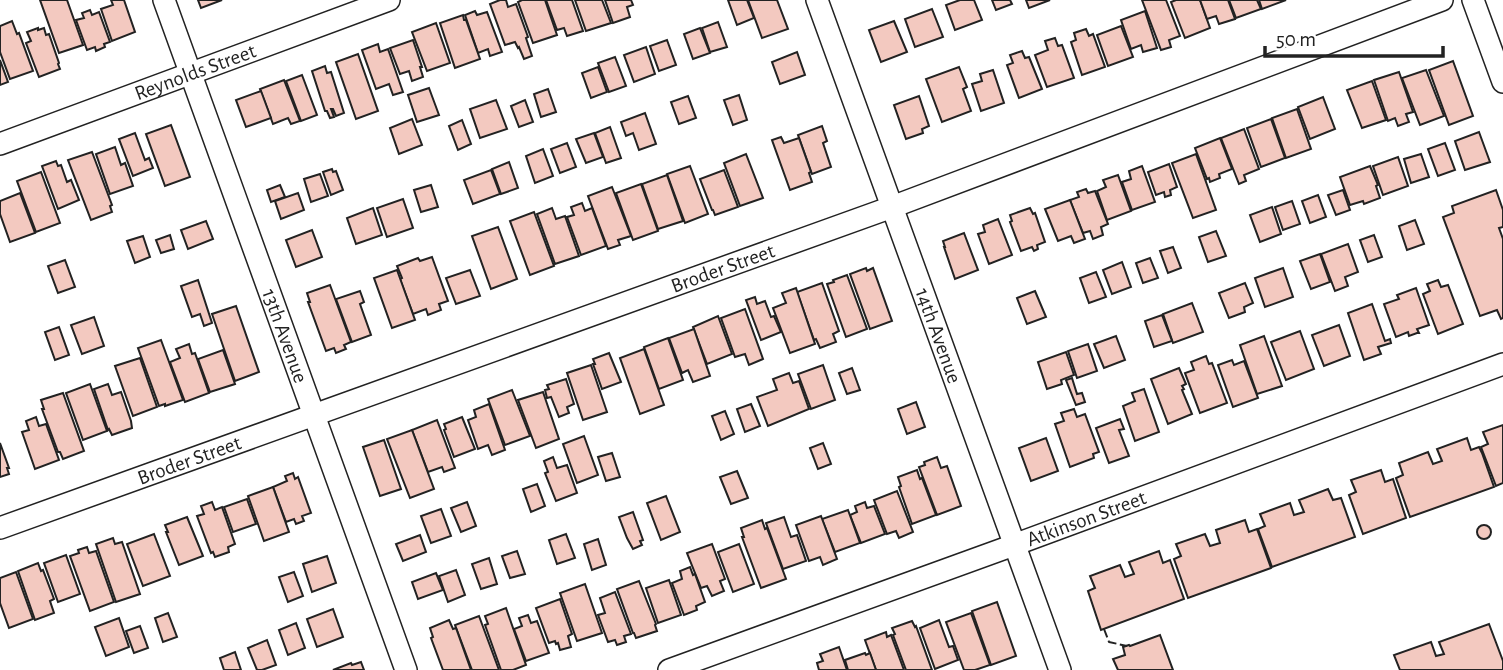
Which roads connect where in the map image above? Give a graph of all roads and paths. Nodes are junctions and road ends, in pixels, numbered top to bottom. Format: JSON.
{"nodes":[{"id":1,"x":164,"y":0,"type":"edge"},
{"id":2,"x":389,"y":0,"type":"edge"},
{"id":3,"x":817,"y":0,"type":"edge"},
{"id":4,"x":1442,"y":0,"type":"edge"},
{"id":5,"x":1473,"y":0,"type":"edge"},
{"id":6,"x":192,"y":74,"type":"junction"},
{"id":7,"x":1503,"y":82,"type":"edge"},
{"id":8,"x":0,"y":144,"type":"edge"},
{"id":9,"x":892,"y":207,"type":"junction"},
{"id":10,"x":1503,"y":364,"type":"edge"},
{"id":11,"x":314,"y":416,"type":"junction"},
{"id":12,"x":0,"y":528,"type":"edge"},
{"id":13,"x":1014,"y":545,"type":"junction"},
{"id":14,"x":406,"y":670,"type":"edge"},
{"id":15,"x":669,"y":670,"type":"edge"},
{"id":16,"x":1060,"y":670,"type":"edge"}],
"edges":[{"from":1,"to":6,"type":"street","name":"13th Avenue"},
{"from":2,"to":6,"type":"street","name":"Reynolds Street"},
{"from":3,"to":9,"type":"street","name":"14th Avenue"},
{"from":4,"to":9,"type":"street","name":"Broder Street"},
{"from":5,"to":7,"type":"street"},
{"from":6,"to":8,"type":"street","name":"Reynolds Street"},
{"from":6,"to":11,"type":"street","name":"13th Avenue"},
{"from":9,"to":11,"type":"street","name":"Broder Street"},
{"from":9,"to":13,"type":"street","name":"14th Avenue"},
{"from":10,"to":13,"type":"street","name":"Atkinson Street"},
{"from":11,"to":12,"type":"street","name":"Broder Street"},
{"from":11,"to":14,"type":"street","name":"13th Avenue"},
{"from":13,"to":15,"type":"street","name":"Atkinson Street"},
{"from":13,"to":16,"type":"street","name":"14th Avenue"}]}
